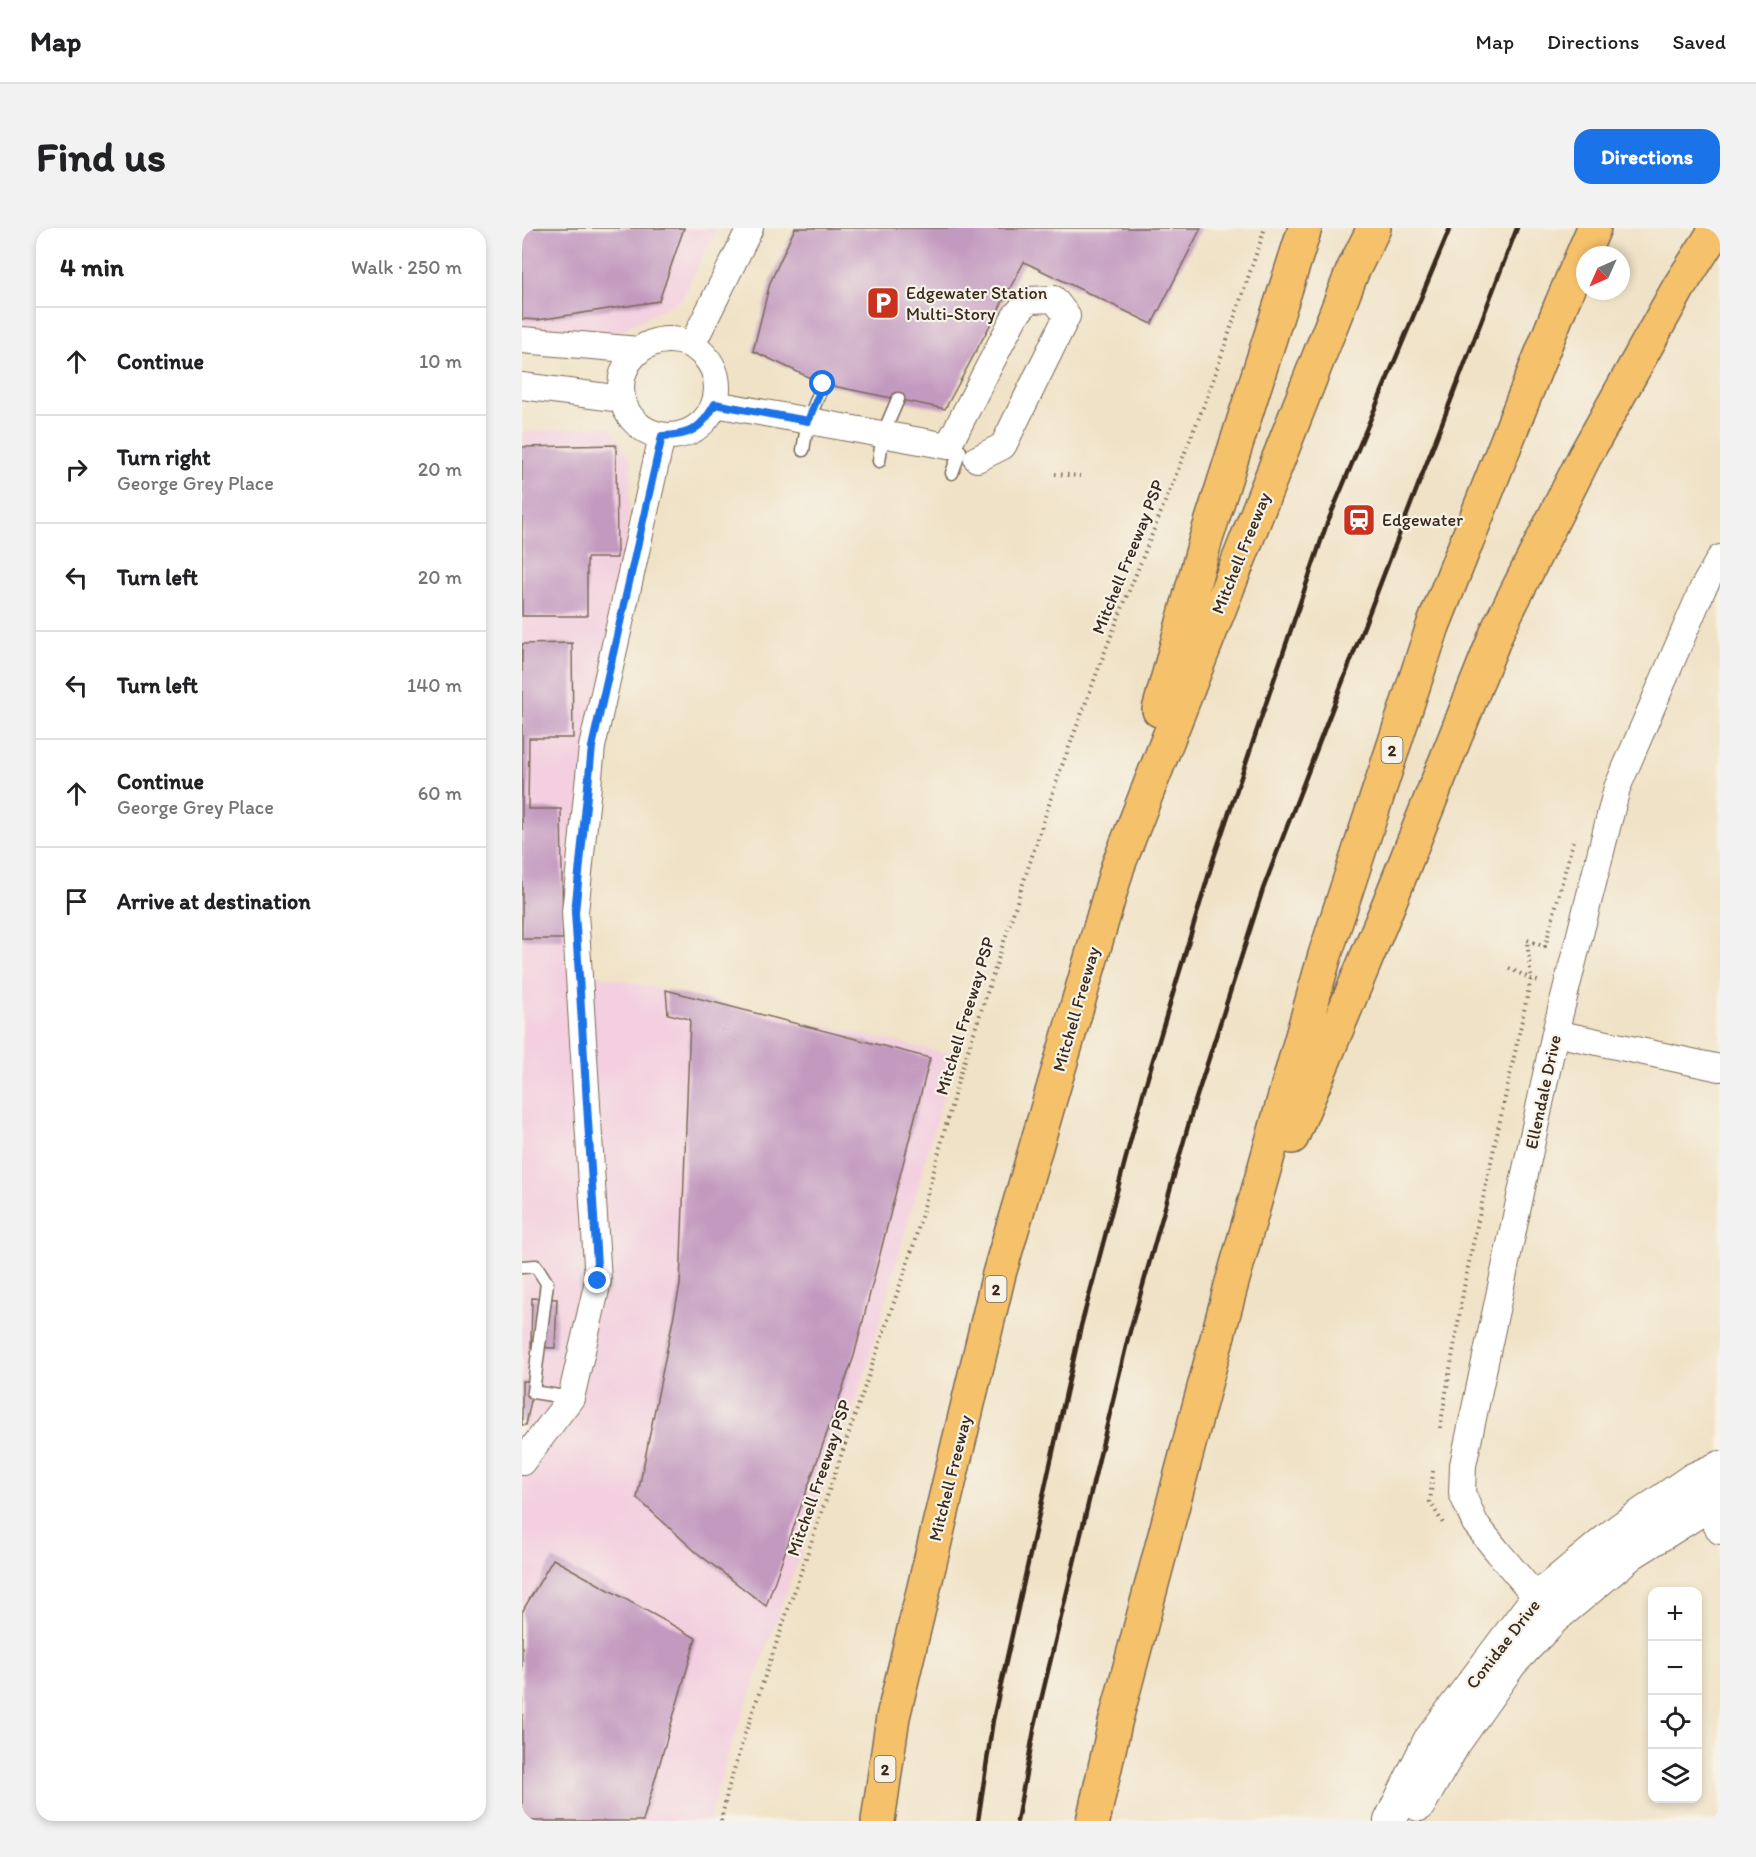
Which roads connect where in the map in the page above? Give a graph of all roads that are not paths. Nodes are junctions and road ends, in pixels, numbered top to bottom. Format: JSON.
{"nodes":[{"id":1,"x":750,"y":228,"type":"edge"},
{"id":2,"x":1305,"y":228,"type":"edge"},
{"id":3,"x":1374,"y":228,"type":"edge"},
{"id":4,"x":1594,"y":228,"type":"edge"},
{"id":5,"x":1717,"y":228,"type":"edge"},
{"id":6,"x":522,"y":340,"type":"edge"},
{"id":7,"x":692,"y":345,"type":"junction"},
{"id":8,"x":639,"y":350,"type":"junction"},
{"id":9,"x":823,"y":384,"type":"dead end"},
{"id":10,"x":522,"y":386,"type":"edge"},
{"id":11,"x":622,"y":399,"type":"junction"},
{"id":12,"x":898,"y":399,"type":"dead end"},
{"id":13,"x":715,"y":404,"type":"junction"},
{"id":14,"x":808,"y":421,"type":"junction"},
{"id":15,"x":883,"y":434,"type":"junction"},
{"id":16,"x":662,"y":436,"type":"junction"},
{"id":17,"x":803,"y":450,"type":"dead end"},
{"id":18,"x":962,"y":452,"type":"junction"},
{"id":19,"x":879,"y":462,"type":"dead end"},
{"id":20,"x":952,"y":473,"type":"dead end"},
{"id":21,"x":1720,"y":558,"type":"edge"},
{"id":22,"x":1712,"y":592,"type":"edge"},
{"id":23,"x":1118,"y":866,"type":"junction"},
{"id":24,"x":1555,"y":1033,"type":"junction"},
{"id":25,"x":1720,"y":1068,"type":"edge"},
{"id":26,"x":522,"y":1267,"type":"edge"},
{"id":27,"x":1231,"y":1286,"type":"junction"},
{"id":28,"x":528,"y":1388,"type":"edge"},
{"id":29,"x":571,"y":1398,"type":"junction"},
{"id":30,"x":522,"y":1462,"type":"edge"},
{"id":31,"x":1712,"y":1496,"type":"edge"},
{"id":32,"x":1546,"y":1608,"type":"junction"},
{"id":33,"x":878,"y":1821,"type":"edge"},
{"id":34,"x":1093,"y":1821,"type":"edge"},
{"id":35,"x":1390,"y":1821,"type":"edge"},
{"id":36,"x":1413,"y":1821,"type":"edge"}],
"edges":[{"from":1,"to":7,"type":"street"},
{"from":2,"to":23,"type":"highway"},
{"from":3,"to":23,"type":"highway","name":"Mitchell Freeway","number":"2"},
{"from":4,"to":27,"type":"highway","number":"2"},
{"from":5,"to":27,"type":"highway"},
{"from":6,"to":8,"type":"street"},
{"from":7,"to":8,"type":"street"},
{"from":7,"to":13,"type":"street"},
{"from":8,"to":11,"type":"street"},
{"from":9,"to":14,"type":"lane"},
{"from":10,"to":11,"type":"street"},
{"from":11,"to":16,"type":"street"},
{"from":12,"to":15,"type":"lane"},
{"from":13,"to":14,"type":"street"},
{"from":13,"to":16,"type":"street"},
{"from":14,"to":15,"type":"street"},
{"from":14,"to":17,"type":"lane"},
{"from":15,"to":18,"type":"street"},
{"from":15,"to":19,"type":"lane"},
{"from":16,"to":29,"type":"street"},
{"from":18,"to":18,"type":"street"},
{"from":18,"to":20,"type":"lane"},
{"from":21,"to":22,"type":"street","name":"Ellendale Drive"},
{"from":22,"to":24,"type":"street","name":"Ellendale Drive"},
{"from":23,"to":33,"type":"highway","name":"Mitchell Freeway","number":"2"},
{"from":24,"to":25,"type":"street"},
{"from":24,"to":32,"type":"street","name":"Ellendale Drive"},
{"from":26,"to":28,"type":"lane"},
{"from":27,"to":34,"type":"highway","number":"2"},
{"from":28,"to":29,"type":"lane"},
{"from":29,"to":30,"type":"street"},
{"from":31,"to":32,"type":"street","name":"Conidae Drive"},
{"from":32,"to":35,"type":"street","name":"Conidae Drive"},
{"from":32,"to":36,"type":"street","name":"Conidae Drive"}]}
